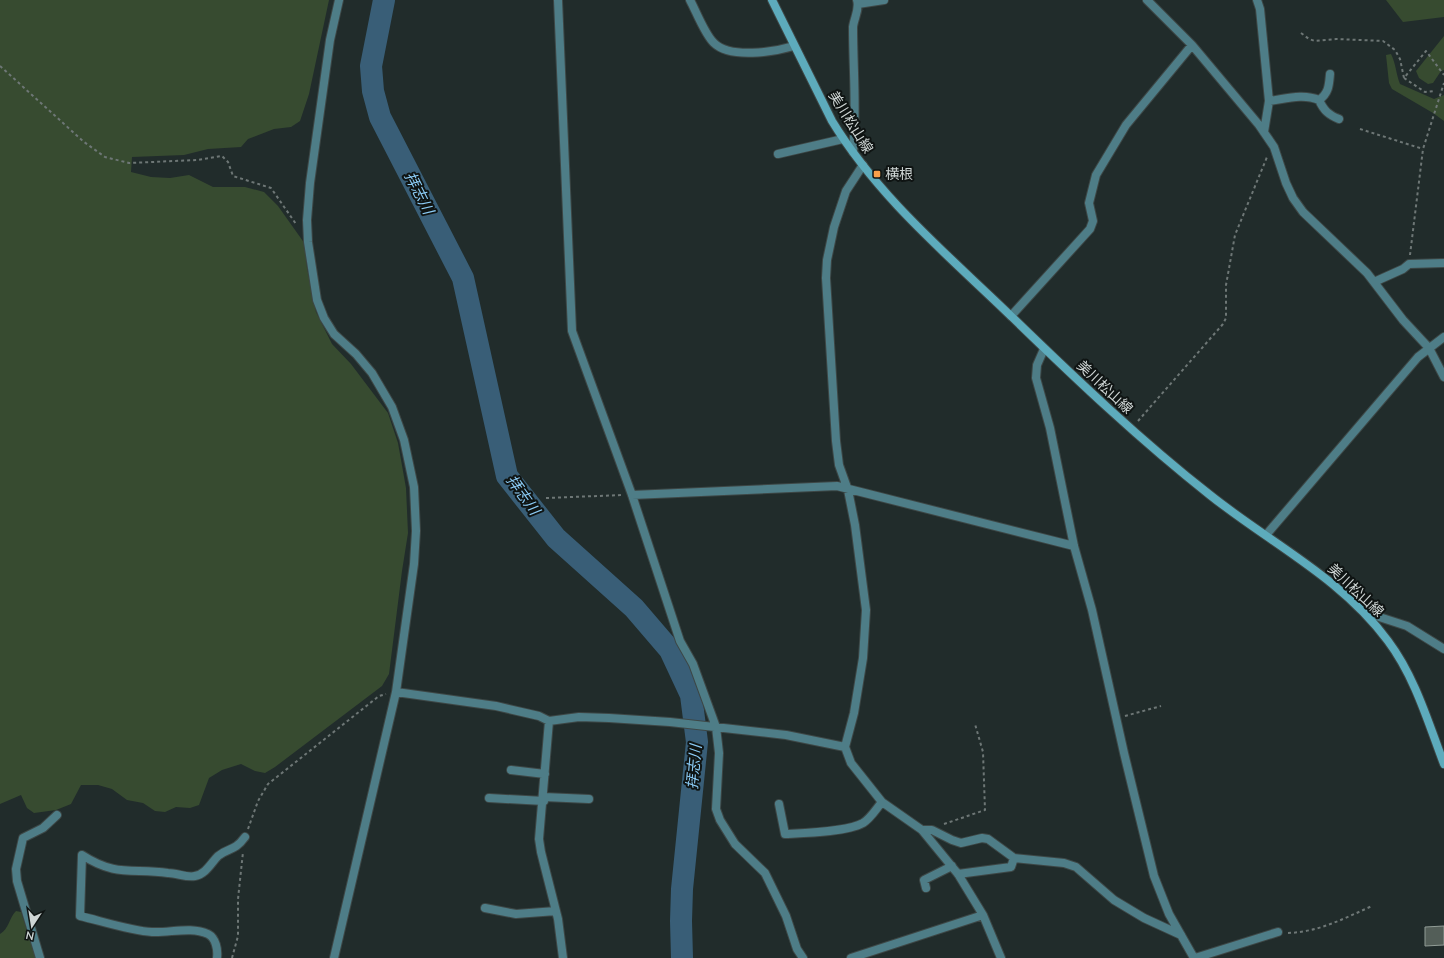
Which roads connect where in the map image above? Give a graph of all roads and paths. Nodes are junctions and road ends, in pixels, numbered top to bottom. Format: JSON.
{"nodes":[{"id":1,"x":339,"y":0,"type":"edge"},
{"id":2,"x":558,"y":0,"type":"edge"},
{"id":3,"x":690,"y":0,"type":"edge"},
{"id":4,"x":772,"y":0,"type":"edge"},
{"id":5,"x":884,"y":0,"type":"edge"},
{"id":6,"x":1147,"y":0,"type":"edge"},
{"id":7,"x":1257,"y":0,"type":"edge"},
{"id":8,"x":858,"y":2,"type":"edge"},
{"id":9,"x":1302,"y":33,"type":"dead end"},
{"id":10,"x":1192,"y":45,"type":"junction"},
{"id":11,"x":794,"y":46,"type":"junction"},
{"id":12,"x":0,"y":66,"type":"edge"},
{"id":13,"x":1330,"y":74,"type":"dead end"},
{"id":14,"x":1444,"y":75,"type":"edge"},
{"id":15,"x":1404,"y":78,"type":"junction"},
{"id":16,"x":1444,"y":83,"type":"edge"},
{"id":17,"x":1434,"y":91,"type":"dead end"},
{"id":18,"x":1319,"y":100,"type":"junction"},
{"id":19,"x":1269,"y":101,"type":"junction"},
{"id":20,"x":1339,"y":119,"type":"dead end"},
{"id":21,"x":1360,"y":129,"type":"dead end"},
{"id":22,"x":1264,"y":132,"type":"junction"},
{"id":23,"x":843,"y":139,"type":"junction"},
{"id":24,"x":1274,"y":146,"type":"junction"},
{"id":25,"x":1423,"y":149,"type":"junction"},
{"id":26,"x":853,"y":152,"type":"junction"},
{"id":27,"x":778,"y":154,"type":"dead end"},
{"id":28,"x":863,"y":165,"type":"junction"},
{"id":29,"x":308,"y":242,"type":"junction"},
{"id":30,"x":1444,"y":263,"type":"edge"},
{"id":31,"x":1409,"y":264,"type":"junction"},
{"id":32,"x":1374,"y":282,"type":"junction"},
{"id":33,"x":1011,"y":316,"type":"junction"},
{"id":34,"x":1444,"y":337,"type":"edge"},
{"id":35,"x":1428,"y":348,"type":"junction"},
{"id":36,"x":1044,"y":349,"type":"junction"},
{"id":37,"x":1444,"y":378,"type":"edge"},
{"id":38,"x":1131,"y":430,"type":"junction"},
{"id":39,"x":848,"y":490,"type":"junction"},
{"id":40,"x":632,"y":495,"type":"junction"},
{"id":41,"x":546,"y":498,"type":"dead end"},
{"id":42,"x":1266,"y":535,"type":"junction"},
{"id":43,"x":1074,"y":546,"type":"junction"},
{"id":44,"x":1366,"y":613,"type":"junction"},
{"id":45,"x":1444,"y":649,"type":"edge"},
{"id":46,"x":396,"y":692,"type":"junction"},
{"id":47,"x":1161,"y":706,"type":"dead end"},
{"id":48,"x":1116,"y":718,"type":"junction"},
{"id":49,"x":549,"y":721,"type":"junction"},
{"id":50,"x":974,"y":724,"type":"dead end"},
{"id":51,"x":713,"y":727,"type":"junction"},
{"id":52,"x":844,"y":747,"type":"junction"},
{"id":53,"x":1444,"y":764,"type":"edge"},
{"id":54,"x":511,"y":770,"type":"dead end"},
{"id":55,"x":544,"y":774,"type":"junction"},
{"id":56,"x":489,"y":798,"type":"dead end"},
{"id":57,"x":544,"y":799,"type":"junction"},
{"id":58,"x":589,"y":799,"type":"dead end"},
{"id":59,"x":882,"y":802,"type":"junction"},
{"id":60,"x":779,"y":804,"type":"dead end"},
{"id":61,"x":57,"y":815,"type":"dead end"},
{"id":62,"x":922,"y":830,"type":"junction"},
{"id":63,"x":932,"y":830,"type":"junction"},
{"id":64,"x":245,"y":838,"type":"junction"},
{"id":65,"x":1014,"y":858,"type":"junction"},
{"id":66,"x":952,"y":866,"type":"junction"},
{"id":67,"x":958,"y":874,"type":"junction"},
{"id":68,"x":926,"y":888,"type":"dead end"},
{"id":69,"x":1372,"y":906,"type":"dead end"},
{"id":70,"x":486,"y":908,"type":"dead end"},
{"id":71,"x":556,"y":911,"type":"junction"},
{"id":72,"x":983,"y":915,"type":"junction"},
{"id":73,"x":1278,"y":932,"type":"joint"},
{"id":74,"x":1181,"y":935,"type":"junction"},
{"id":75,"x":40,"y":958,"type":"edge"},
{"id":76,"x":216,"y":958,"type":"edge"},
{"id":77,"x":232,"y":958,"type":"edge"},
{"id":78,"x":334,"y":958,"type":"edge"},
{"id":79,"x":562,"y":958,"type":"edge"},
{"id":80,"x":803,"y":958,"type":"edge"},
{"id":81,"x":851,"y":958,"type":"edge"},
{"id":82,"x":1001,"y":958,"type":"edge"},
{"id":83,"x":1194,"y":958,"type":"edge"}],
"edges":[{"from":1,"to":29,"type":"street"},
{"from":2,"to":40,"type":"street"},
{"from":3,"to":11,"type":"street"},
{"from":4,"to":11,"type":"main road","name":"美川松山線"},
{"from":5,"to":8,"type":"street"},
{"from":6,"to":10,"type":"street"},
{"from":7,"to":19,"type":"street"},
{"from":8,"to":26,"type":"street"},
{"from":9,"to":15,"type":"path"},
{"from":10,"to":22,"type":"street"},
{"from":10,"to":33,"type":"street"},
{"from":11,"to":23,"type":"main road","name":"美川松山線"},
{"from":12,"to":29,"type":"path"},
{"from":13,"to":18,"type":"street"},
{"from":14,"to":15,"type":"path"},
{"from":15,"to":17,"type":"path"},
{"from":16,"to":25,"type":"path"},
{"from":18,"to":19,"type":"street"},
{"from":18,"to":20,"type":"street"},
{"from":19,"to":22,"type":"street"},
{"from":21,"to":25,"type":"path"},
{"from":22,"to":24,"type":"street"},
{"from":23,"to":26,"type":"main road","name":"美川松山線"},
{"from":23,"to":27,"type":"street"},
{"from":24,"to":32,"type":"street"},
{"from":24,"to":38,"type":"path"},
{"from":25,"to":31,"type":"path"},
{"from":26,"to":28,"type":"main road","name":"美川松山線"},
{"from":28,"to":33,"type":"main road","name":"美川松山線"},
{"from":28,"to":39,"type":"street"},
{"from":29,"to":46,"type":"street"},
{"from":30,"to":31,"type":"street"},
{"from":31,"to":32,"type":"street"},
{"from":32,"to":35,"type":"street"},
{"from":33,"to":36,"type":"main road","name":"美川松山線"},
{"from":34,"to":35,"type":"street"},
{"from":35,"to":37,"type":"street"},
{"from":35,"to":42,"type":"street"},
{"from":36,"to":38,"type":"main road","name":"美川松山線"},
{"from":36,"to":43,"type":"street"},
{"from":38,"to":42,"type":"main road","name":"美川松山線"},
{"from":39,"to":40,"type":"street"},
{"from":39,"to":43,"type":"street"},
{"from":39,"to":52,"type":"street"},
{"from":40,"to":41,"type":"path"},
{"from":40,"to":51,"type":"street"},
{"from":42,"to":44,"type":"main road","name":"美川松山線"},
{"from":43,"to":48,"type":"street"},
{"from":44,"to":45,"type":"street"},
{"from":44,"to":53,"type":"main road","name":"美川松山線"},
{"from":46,"to":49,"type":"street"},
{"from":46,"to":64,"type":"path"},
{"from":46,"to":78,"type":"street"},
{"from":47,"to":48,"type":"path"},
{"from":48,"to":74,"type":"street"},
{"from":49,"to":51,"type":"street"},
{"from":49,"to":55,"type":"street"},
{"from":50,"to":63,"type":"path"},
{"from":51,"to":52,"type":"street"},
{"from":51,"to":80,"type":"street"},
{"from":52,"to":59,"type":"street"},
{"from":54,"to":55,"type":"street"},
{"from":55,"to":57,"type":"street"},
{"from":56,"to":57,"type":"street"},
{"from":57,"to":58,"type":"street"},
{"from":57,"to":71,"type":"street"},
{"from":59,"to":60,"type":"street"},
{"from":59,"to":62,"type":"street"},
{"from":61,"to":75,"type":"street"},
{"from":62,"to":63,"type":"street"},
{"from":62,"to":66,"type":"street"},
{"from":63,"to":65,"type":"street"},
{"from":64,"to":76,"type":"street"},
{"from":64,"to":77,"type":"path"},
{"from":65,"to":67,"type":"street"},
{"from":65,"to":74,"type":"street"},
{"from":66,"to":67,"type":"street"},
{"from":66,"to":68,"type":"street"},
{"from":67,"to":72,"type":"street"},
{"from":69,"to":73,"type":"path"},
{"from":70,"to":71,"type":"street"},
{"from":71,"to":79,"type":"street"},
{"from":72,"to":81,"type":"street"},
{"from":72,"to":82,"type":"street"},
{"from":73,"to":83,"type":"street"},
{"from":74,"to":83,"type":"street"}]}
